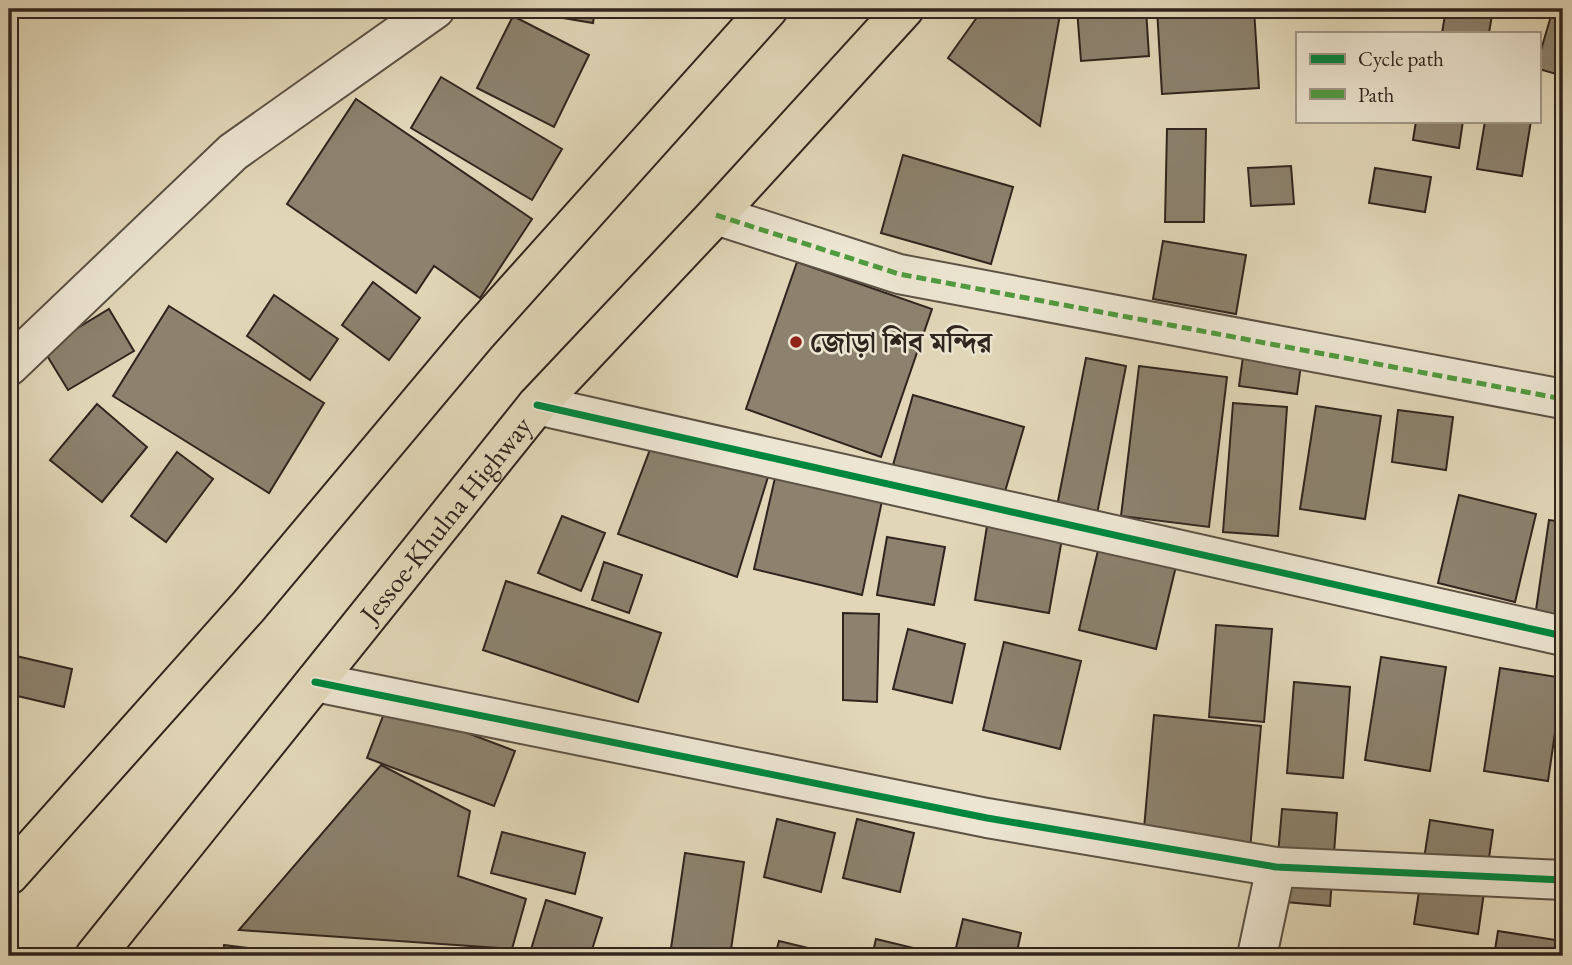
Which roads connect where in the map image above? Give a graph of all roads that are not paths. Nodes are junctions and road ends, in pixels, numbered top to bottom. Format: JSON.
{"nodes":[{"id":1,"x":435,"y":9,"type":"edge"},
{"id":2,"x":768,"y":9,"type":"edge"},
{"id":3,"x":901,"y":9,"type":"edge"},
{"id":4,"x":716,"y":215,"type":"junction"},
{"id":5,"x":9,"y":366,"type":"edge"},
{"id":6,"x":1563,"y":399,"type":"edge"},
{"id":7,"x":537,"y":405,"type":"junction"},
{"id":8,"x":1563,"y":636,"type":"edge"},
{"id":9,"x":315,"y":682,"type":"junction"},
{"id":10,"x":1276,"y":867,"type":"junction"},
{"id":11,"x":9,"y":875,"type":"edge"},
{"id":12,"x":1563,"y":880,"type":"edge"},
{"id":13,"x":94,"y":956,"type":"edge"},
{"id":14,"x":1257,"y":956,"type":"edge"}],
"edges":[{"from":1,"to":5,"type":"street"},
{"from":2,"to":11,"type":"highway"},
{"from":3,"to":4,"type":"highway","name":"Jessoe-Khulna Highway"},
{"from":4,"to":6,"type":"street"},
{"from":4,"to":7,"type":"highway","name":"Jessoe-Khulna Highway"},
{"from":7,"to":8,"type":"street"},
{"from":7,"to":9,"type":"highway","name":"Jessoe-Khulna Highway"},
{"from":9,"to":10,"type":"street"},
{"from":9,"to":13,"type":"highway","name":"Jessoe-Khulna Highway"},
{"from":10,"to":12,"type":"street"},
{"from":10,"to":14,"type":"street"}]}
